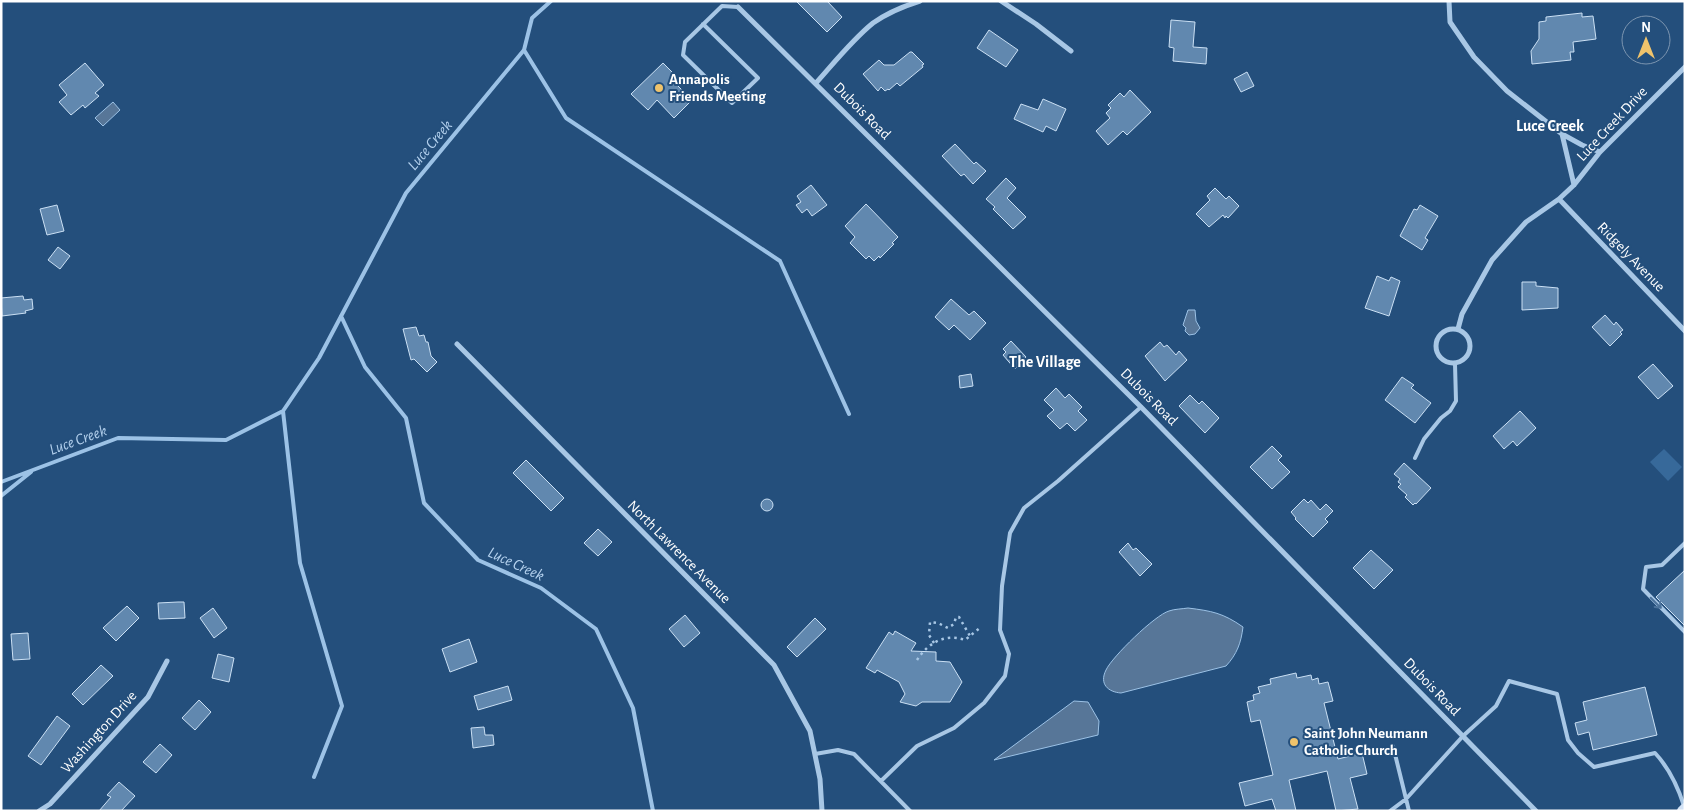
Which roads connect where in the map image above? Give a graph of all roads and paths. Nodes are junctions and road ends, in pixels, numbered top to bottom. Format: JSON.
{"nodes":[{"id":1,"x":920,"y":1,"type":"edge"},
{"id":2,"x":1001,"y":1,"type":"edge"},
{"id":3,"x":1449,"y":1,"type":"edge"},
{"id":4,"x":738,"y":7,"type":"joint"},
{"id":5,"x":704,"y":24,"type":"junction"},
{"id":6,"x":1071,"y":51,"type":"dead end"},
{"id":7,"x":1685,"y":67,"type":"edge"},
{"id":8,"x":816,"y":84,"type":"junction"},
{"id":9,"x":1562,"y":134,"type":"junction"},
{"id":10,"x":1600,"y":152,"type":"junction"},
{"id":11,"x":1574,"y":185,"type":"junction"},
{"id":12,"x":1558,"y":199,"type":"junction"},
{"id":13,"x":1458,"y":329,"type":"junction"},
{"id":14,"x":1685,"y":331,"type":"edge"},
{"id":15,"x":457,"y":344,"type":"dead end"},
{"id":16,"x":1456,"y":364,"type":"junction"},
{"id":17,"x":1142,"y":407,"type":"junction"},
{"id":18,"x":1415,"y":458,"type":"dead end"},
{"id":19,"x":1685,"y":543,"type":"edge"},
{"id":20,"x":981,"y":627,"type":"dead end"},
{"id":21,"x":1685,"y":632,"type":"edge"},
{"id":22,"x":970,"y":636,"type":"junction"},
{"id":23,"x":934,"y":643,"type":"junction"},
{"id":24,"x":917,"y":660,"type":"dead end"},
{"id":25,"x":167,"y":661,"type":"dead end"},
{"id":26,"x":1463,"y":736,"type":"junction"},
{"id":27,"x":1393,"y":746,"type":"dead end"},
{"id":28,"x":815,"y":754,"type":"junction"},
{"id":29,"x":881,"y":781,"type":"junction"},
{"id":30,"x":1406,"y":798,"type":"junction"},
{"id":31,"x":1685,"y":808,"type":"edge"},
{"id":32,"x":39,"y":811,"type":"edge"},
{"id":33,"x":822,"y":811,"type":"edge"},
{"id":34,"x":910,"y":811,"type":"edge"},
{"id":35,"x":1390,"y":811,"type":"edge"},
{"id":36,"x":1409,"y":811,"type":"edge"},
{"id":37,"x":1536,"y":811,"type":"edge"},
{"id":38,"x":1682,"y":811,"type":"edge"}],
"edges":[{"from":1,"to":8,"type":"street"},
{"from":2,"to":6,"type":"street"},
{"from":3,"to":9,"type":"street"},
{"from":4,"to":5,"type":"lane"},
{"from":4,"to":8,"type":"street","name":"Dubois Road"},
{"from":5,"to":5,"type":"lane"},
{"from":7,"to":10,"type":"street","name":"Luce Creek Drive"},
{"from":8,"to":17,"type":"street","name":"Dubois Road"},
{"from":9,"to":10,"type":"street"},
{"from":9,"to":11,"type":"street"},
{"from":10,"to":11,"type":"street","name":"Luce Creek Drive"},
{"from":11,"to":12,"type":"street","name":"Luce Creek Drive"},
{"from":12,"to":13,"type":"street","name":"Luce Creek Drive"},
{"from":12,"to":14,"type":"street","name":"Ridgely Avenue"},
{"from":13,"to":16,"type":"street"},
{"from":13,"to":16,"type":"street"},
{"from":15,"to":28,"type":"street","name":"North Lawrence Avenue"},
{"from":16,"to":18,"type":"lane"},
{"from":17,"to":26,"type":"street","name":"Dubois Road"},
{"from":17,"to":29,"type":"lane"},
{"from":19,"to":21,"type":"lane","one_way":true},
{"from":20,"to":22,"type":"path"},
{"from":22,"to":23,"type":"path"},
{"from":22,"to":23,"type":"path"},
{"from":23,"to":24,"type":"path"},
{"from":25,"to":32,"type":"street","name":"Washington Drive"},
{"from":26,"to":30,"type":"lane"},
{"from":26,"to":31,"type":"lane"},
{"from":26,"to":37,"type":"street","name":"Dubois Road"},
{"from":27,"to":30,"type":"lane"},
{"from":28,"to":29,"type":"lane"},
{"from":28,"to":33,"type":"street","name":"North Lawrence Avenue"},
{"from":29,"to":34,"type":"lane"},
{"from":30,"to":35,"type":"lane"},
{"from":30,"to":36,"type":"lane"},
{"from":31,"to":38,"type":"main road"}]}
